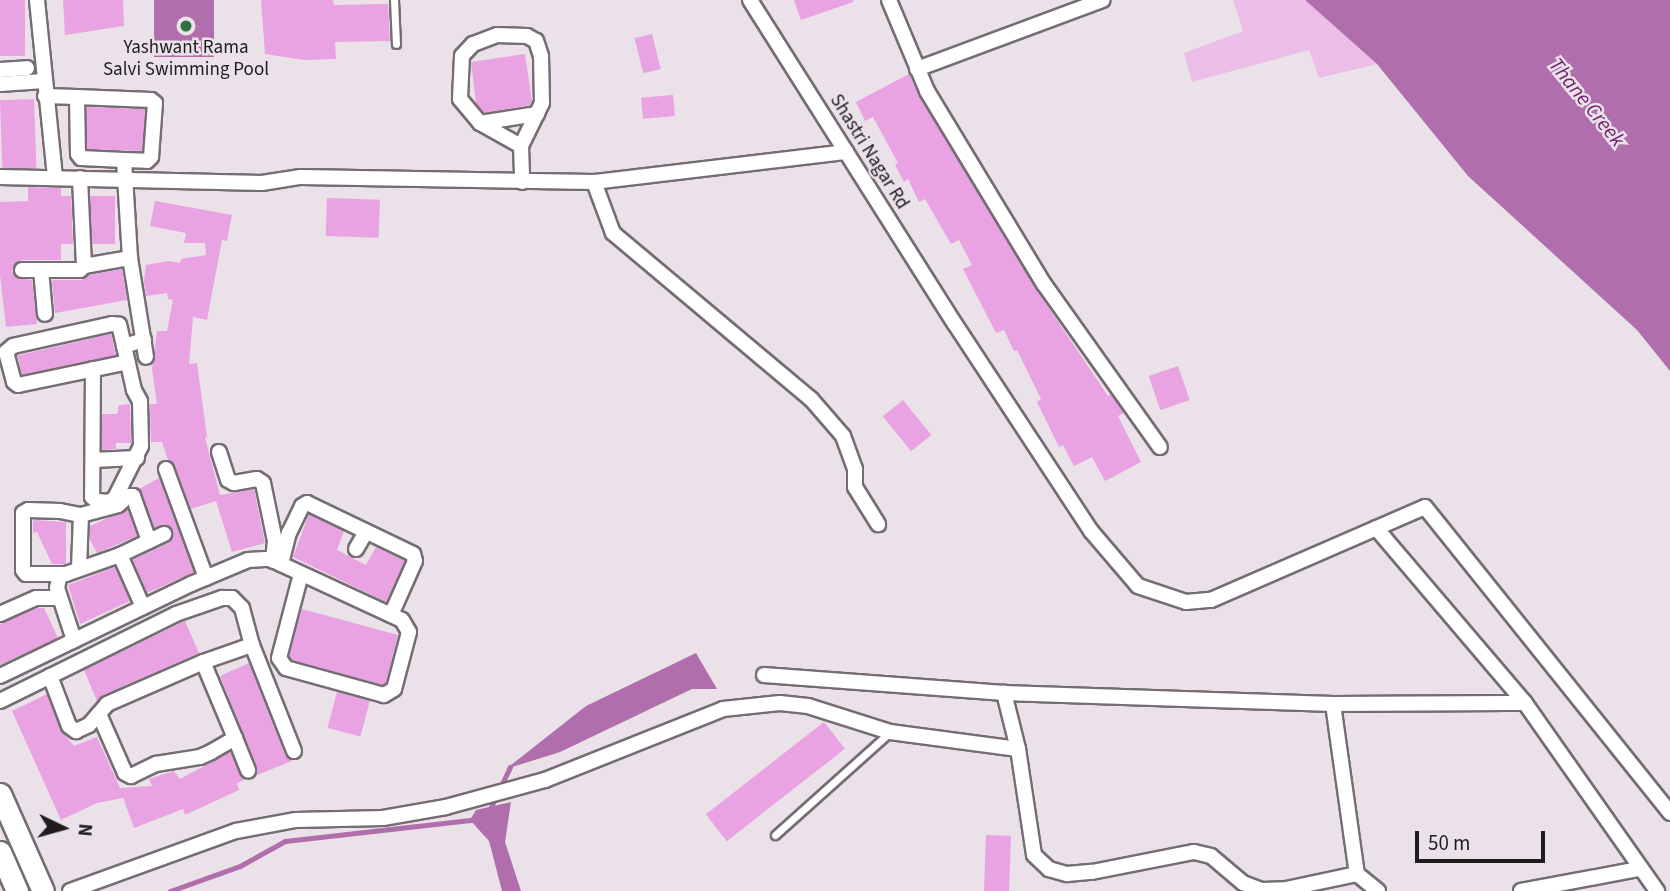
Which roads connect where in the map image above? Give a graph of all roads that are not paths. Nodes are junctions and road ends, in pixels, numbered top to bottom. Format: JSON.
{"nodes":[{"id":1,"x":37,"y":0,"type":"edge"},
{"id":2,"x":394,"y":0,"type":"edge"},
{"id":3,"x":750,"y":0,"type":"edge"},
{"id":4,"x":889,"y":0,"type":"edge"},
{"id":5,"x":1103,"y":0,"type":"edge"},
{"id":6,"x":396,"y":44,"type":"dead end"},
{"id":7,"x":27,"y":68,"type":"dead end"},
{"id":8,"x":917,"y":69,"type":"junction"},
{"id":9,"x":0,"y":70,"type":"edge"},
{"id":10,"x":0,"y":84,"type":"edge"},
{"id":11,"x":45,"y":88,"type":"junction"},
{"id":12,"x":77,"y":97,"type":"junction"},
{"id":13,"x":537,"y":114,"type":"junction"},
{"id":14,"x":480,"y":123,"type":"junction"},
{"id":15,"x":521,"y":146,"type":"junction"},
{"id":16,"x":846,"y":152,"type":"junction"},
{"id":17,"x":124,"y":160,"type":"junction"},
{"id":18,"x":0,"y":177,"type":"edge"},
{"id":19,"x":55,"y":177,"type":"junction"},
{"id":20,"x":80,"y":178,"type":"junction"},
{"id":21,"x":125,"y":178,"type":"junction"},
{"id":22,"x":522,"y":182,"type":"junction"},
{"id":23,"x":594,"y":182,"type":"junction"},
{"id":24,"x":130,"y":258,"type":"junction"},
{"id":25,"x":83,"y":265,"type":"junction"},
{"id":26,"x":22,"y":270,"type":"dead end"},
{"id":27,"x":41,"y":270,"type":"junction"},
{"id":28,"x":45,"y":314,"type":"dead end"},
{"id":29,"x":144,"y":340,"type":"junction"},
{"id":30,"x":124,"y":346,"type":"junction"},
{"id":31,"x":146,"y":357,"type":"dead end"},
{"id":32,"x":128,"y":362,"type":"junction"},
{"id":33,"x":93,"y":369,"type":"junction"},
{"id":34,"x":1160,"y":447,"type":"dead end"},
{"id":35,"x":219,"y":453,"type":"dead end"},
{"id":36,"x":137,"y":458,"type":"junction"},
{"id":37,"x":93,"y":460,"type":"junction"},
{"id":38,"x":166,"y":469,"type":"dead end"},
{"id":39,"x":81,"y":515,"type":"junction"},
{"id":40,"x":878,"y":524,"type":"dead end"},
{"id":41,"x":187,"y":525,"type":"junction"},
{"id":42,"x":1376,"y":528,"type":"junction"},
{"id":43,"x":366,"y":532,"type":"junction"},
{"id":44,"x":149,"y":541,"type":"junction"},
{"id":45,"x":356,"y":550,"type":"dead end"},
{"id":46,"x":120,"y":555,"type":"junction"},
{"id":47,"x":277,"y":563,"type":"junction"},
{"id":48,"x":79,"y":569,"type":"junction"},
{"id":49,"x":60,"y":574,"type":"junction"},
{"id":50,"x":301,"y":574,"type":"junction"},
{"id":51,"x":206,"y":578,"type":"junction"},
{"id":52,"x":60,"y":598,"type":"junction"},
{"id":53,"x":143,"y":607,"type":"junction"},
{"id":54,"x":0,"y":614,"type":"edge"},
{"id":55,"x":391,"y":615,"type":"junction"},
{"id":56,"x":74,"y":640,"type":"junction"},
{"id":57,"x":252,"y":645,"type":"junction"},
{"id":58,"x":203,"y":662,"type":"junction"},
{"id":59,"x":764,"y":675,"type":"dead end"},
{"id":60,"x":0,"y":676,"type":"edge"},
{"id":61,"x":50,"y":676,"type":"junction"},
{"id":62,"x":1004,"y":693,"type":"junction"},
{"id":63,"x":0,"y":701,"type":"edge"},
{"id":64,"x":1525,"y":703,"type":"junction"},
{"id":65,"x":1333,"y":704,"type":"junction"},
{"id":66,"x":99,"y":714,"type":"junction"},
{"id":67,"x":890,"y":733,"type":"junction"},
{"id":68,"x":235,"y":738,"type":"junction"},
{"id":69,"x":1018,"y":749,"type":"junction"},
{"id":70,"x":294,"y":751,"type":"dead end"},
{"id":71,"x":248,"y":771,"type":"dead end"},
{"id":72,"x":0,"y":794,"type":"edge"},
{"id":73,"x":1670,"y":813,"type":"edge"},
{"id":74,"x":775,"y":835,"type":"dead end"},
{"id":75,"x":0,"y":852,"type":"edge"},
{"id":76,"x":1639,"y":869,"type":"junction"},
{"id":77,"x":1357,"y":874,"type":"junction"},
{"id":78,"x":17,"y":891,"type":"edge"},
{"id":79,"x":43,"y":891,"type":"edge"},
{"id":80,"x":70,"y":891,"type":"edge"},
{"id":81,"x":1378,"y":891,"type":"edge"},
{"id":82,"x":1521,"y":891,"type":"edge"},
{"id":83,"x":1657,"y":891,"type":"edge"}],
"edges":[{"from":1,"to":11,"type":"street"},
{"from":2,"to":6,"type":"lane"},
{"from":3,"to":16,"type":"street","name":"Shastri Nagar Rd"},
{"from":4,"to":8,"type":"street"},
{"from":5,"to":8,"type":"street"},
{"from":7,"to":9,"type":"street"},
{"from":8,"to":34,"type":"street"},
{"from":10,"to":11,"type":"street"},
{"from":11,"to":12,"type":"street"},
{"from":11,"to":19,"type":"street"},
{"from":12,"to":17,"type":"street"},
{"from":12,"to":17,"type":"street"},
{"from":13,"to":14,"type":"street"},
{"from":13,"to":14,"type":"street"},
{"from":13,"to":15,"type":"street"},
{"from":14,"to":15,"type":"street"},
{"from":15,"to":22,"type":"street"},
{"from":16,"to":23,"type":"street"},
{"from":16,"to":42,"type":"street","name":"Shastri Nagar Rd"},
{"from":17,"to":21,"type":"street"},
{"from":18,"to":19,"type":"street"},
{"from":19,"to":20,"type":"street"},
{"from":20,"to":21,"type":"street"},
{"from":20,"to":25,"type":"street"},
{"from":21,"to":22,"type":"street"},
{"from":21,"to":24,"type":"street"},
{"from":22,"to":23,"type":"street"},
{"from":23,"to":40,"type":"street"},
{"from":24,"to":25,"type":"street"},
{"from":24,"to":29,"type":"street"},
{"from":25,"to":27,"type":"street"},
{"from":26,"to":27,"type":"street"},
{"from":27,"to":28,"type":"street"},
{"from":29,"to":30,"type":"street"},
{"from":29,"to":31,"type":"street"},
{"from":30,"to":32,"type":"street"},
{"from":30,"to":33,"type":"street"},
{"from":32,"to":33,"type":"street"},
{"from":32,"to":36,"type":"street"},
{"from":33,"to":37,"type":"street"},
{"from":35,"to":47,"type":"street"},
{"from":36,"to":37,"type":"street"},
{"from":36,"to":37,"type":"street"},
{"from":38,"to":41,"type":"street"},
{"from":39,"to":44,"type":"street"},
{"from":39,"to":48,"type":"street"},
{"from":39,"to":49,"type":"street"},
{"from":41,"to":44,"type":"street"},
{"from":41,"to":51,"type":"street"},
{"from":42,"to":64,"type":"street"},
{"from":42,"to":73,"type":"street","name":"Shastri Nagar Rd"},
{"from":43,"to":45,"type":"street"},
{"from":43,"to":47,"type":"street"},
{"from":43,"to":55,"type":"street"},
{"from":44,"to":46,"type":"street"},
{"from":46,"to":48,"type":"street"},
{"from":46,"to":53,"type":"street"},
{"from":47,"to":50,"type":"street"},
{"from":47,"to":51,"type":"street"},
{"from":48,"to":49,"type":"street"},
{"from":49,"to":52,"type":"street"},
{"from":50,"to":55,"type":"street"},
{"from":50,"to":55,"type":"street"},
{"from":51,"to":53,"type":"street"},
{"from":52,"to":54,"type":"street"},
{"from":52,"to":56,"type":"street"},
{"from":53,"to":56,"type":"street"},
{"from":56,"to":60,"type":"street"},
{"from":57,"to":58,"type":"street"},
{"from":57,"to":61,"type":"street"},
{"from":57,"to":70,"type":"street"},
{"from":58,"to":66,"type":"street"},
{"from":58,"to":68,"type":"street"},
{"from":59,"to":62,"type":"street"},
{"from":61,"to":63,"type":"street"},
{"from":61,"to":66,"type":"street"},
{"from":62,"to":65,"type":"street"},
{"from":62,"to":69,"type":"street"},
{"from":64,"to":65,"type":"street"},
{"from":64,"to":76,"type":"street"},
{"from":65,"to":77,"type":"street"},
{"from":66,"to":68,"type":"street"},
{"from":67,"to":69,"type":"street"},
{"from":67,"to":74,"type":"lane"},
{"from":67,"to":80,"type":"street"},
{"from":68,"to":71,"type":"street"},
{"from":69,"to":77,"type":"street"},
{"from":72,"to":79,"type":"main road"},
{"from":75,"to":78,"type":"main road"},
{"from":76,"to":82,"type":"street"},
{"from":76,"to":83,"type":"street"},
{"from":77,"to":81,"type":"street"}]}
